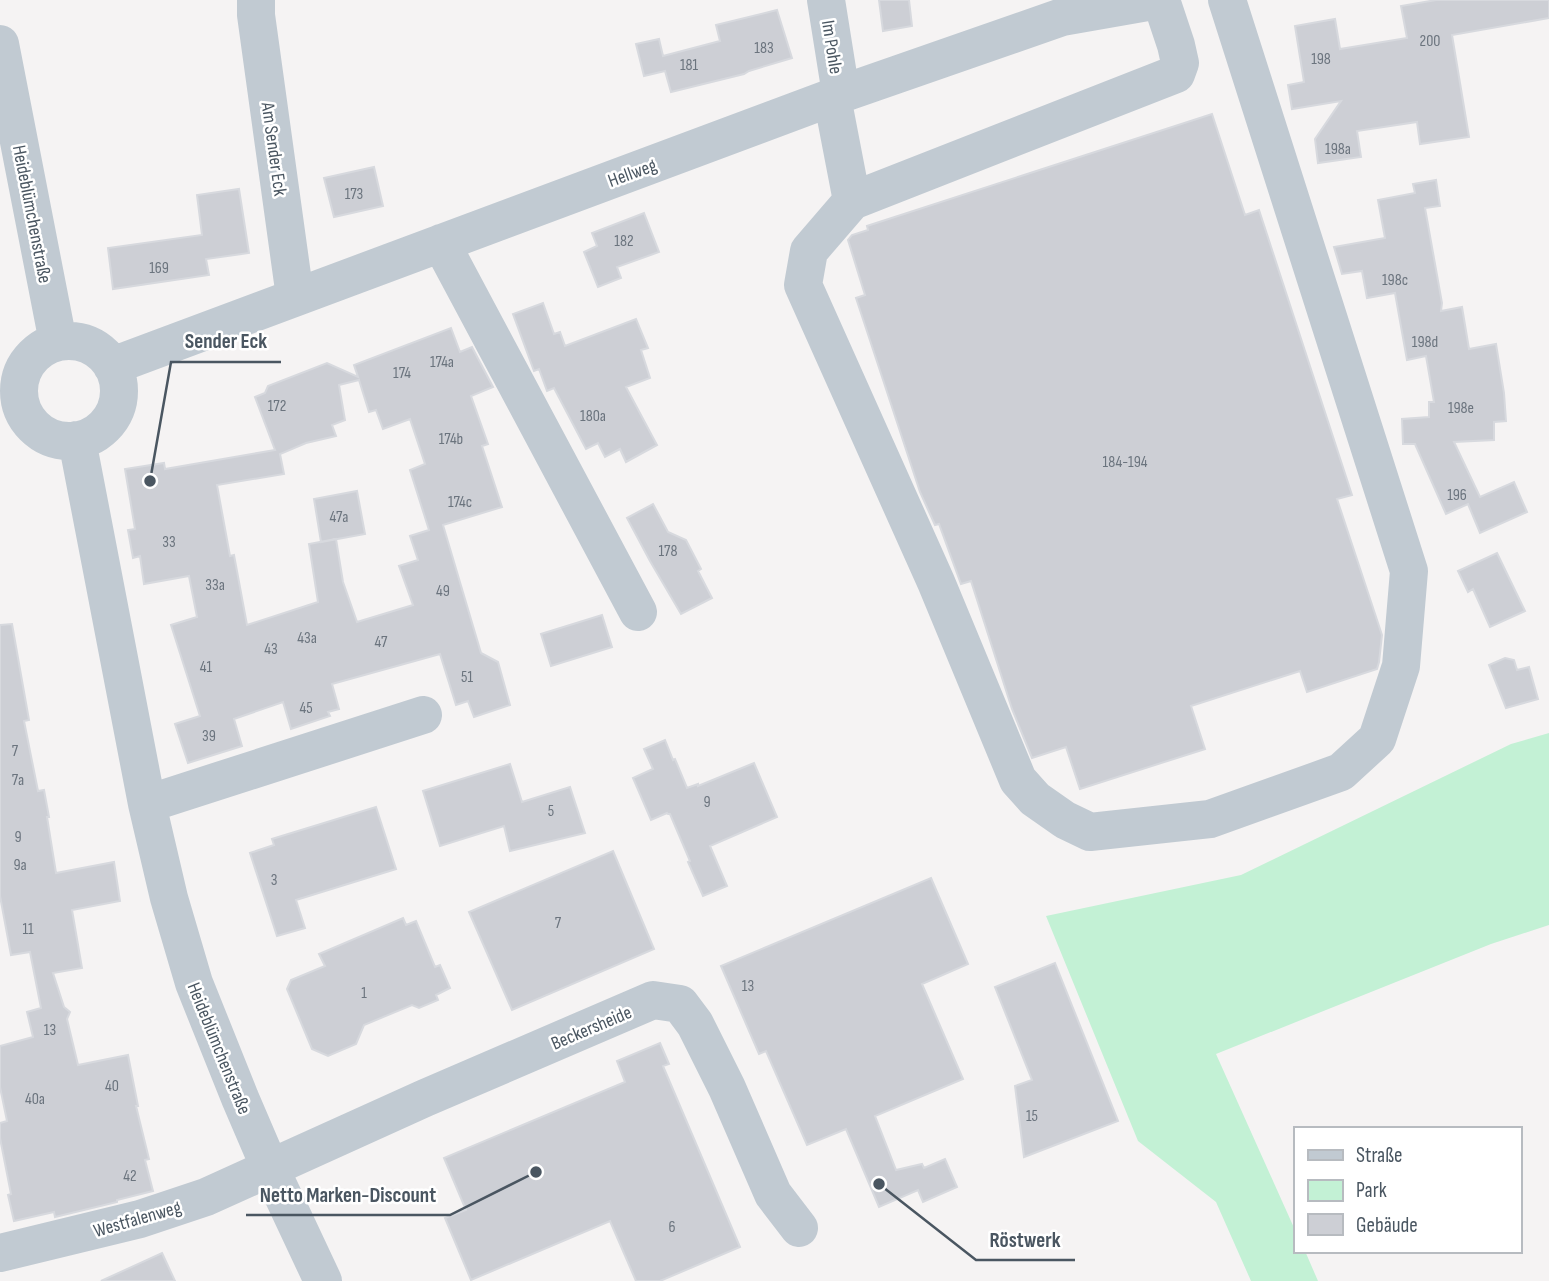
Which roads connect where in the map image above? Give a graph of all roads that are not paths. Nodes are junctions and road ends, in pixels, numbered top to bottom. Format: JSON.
{"nodes":[{"id":1,"x":256,"y":0,"type":"edge"},
{"id":2,"x":826,"y":0,"type":"edge"},
{"id":3,"x":1160,"y":0,"type":"edge"},
{"id":4,"x":1227,"y":0,"type":"edge"},
{"id":5,"x":0,"y":44,"type":"edge"},
{"id":6,"x":837,"y":95,"type":"junction"},
{"id":7,"x":852,"y":201,"type":"junction"},
{"id":8,"x":441,"y":243,"type":"junction"},
{"id":9,"x":295,"y":297,"type":"junction"},
{"id":10,"x":58,"y":342,"type":"junction"},
{"id":11,"x":112,"y":366,"type":"junction"},
{"id":12,"x":11,"y":412,"type":"edge"},
{"id":13,"x":78,"y":440,"type":"junction"},
{"id":14,"x":638,"y":612,"type":"dead end"},
{"id":15,"x":424,"y":715,"type":"dead end"},
{"id":16,"x":147,"y":804,"type":"junction"},
{"id":17,"x":270,"y":1168,"type":"junction"},
{"id":18,"x":799,"y":1228,"type":"dead end"},
{"id":19,"x":0,"y":1253,"type":"edge"},
{"id":20,"x":323,"y":1281,"type":"edge"}],
"edges":[{"from":1,"to":9,"type":"street","name":"Am Sender Eck"},
{"from":2,"to":6,"type":"street","name":"Im Pohle"},
{"from":3,"to":6,"type":"street","name":"Hellweg"},
{"from":3,"to":7,"type":"street"},
{"from":4,"to":7,"type":"street"},
{"from":5,"to":10,"type":"street","name":"Heideblümchenstraße"},
{"from":6,"to":7,"type":"street","name":"Im Pohle"},
{"from":6,"to":8,"type":"street","name":"Hellweg"},
{"from":8,"to":9,"type":"street","name":"Hellweg"},
{"from":8,"to":14,"type":"street"},
{"from":9,"to":11,"type":"street","name":"Hellweg"},
{"from":10,"to":11,"type":"street"},
{"from":10,"to":12,"type":"street"},
{"from":11,"to":13,"type":"street"},
{"from":12,"to":13,"type":"street"},
{"from":13,"to":16,"type":"street","name":"Heideblümchenstraße"},
{"from":15,"to":16,"type":"street"},
{"from":16,"to":17,"type":"street","name":"Heideblümchenstraße"},
{"from":17,"to":18,"type":"street","name":"Beckersheide"},
{"from":17,"to":19,"type":"street","name":"Westfalenweg"},
{"from":17,"to":20,"type":"street","name":"Heideblümchenstraße"}]}
